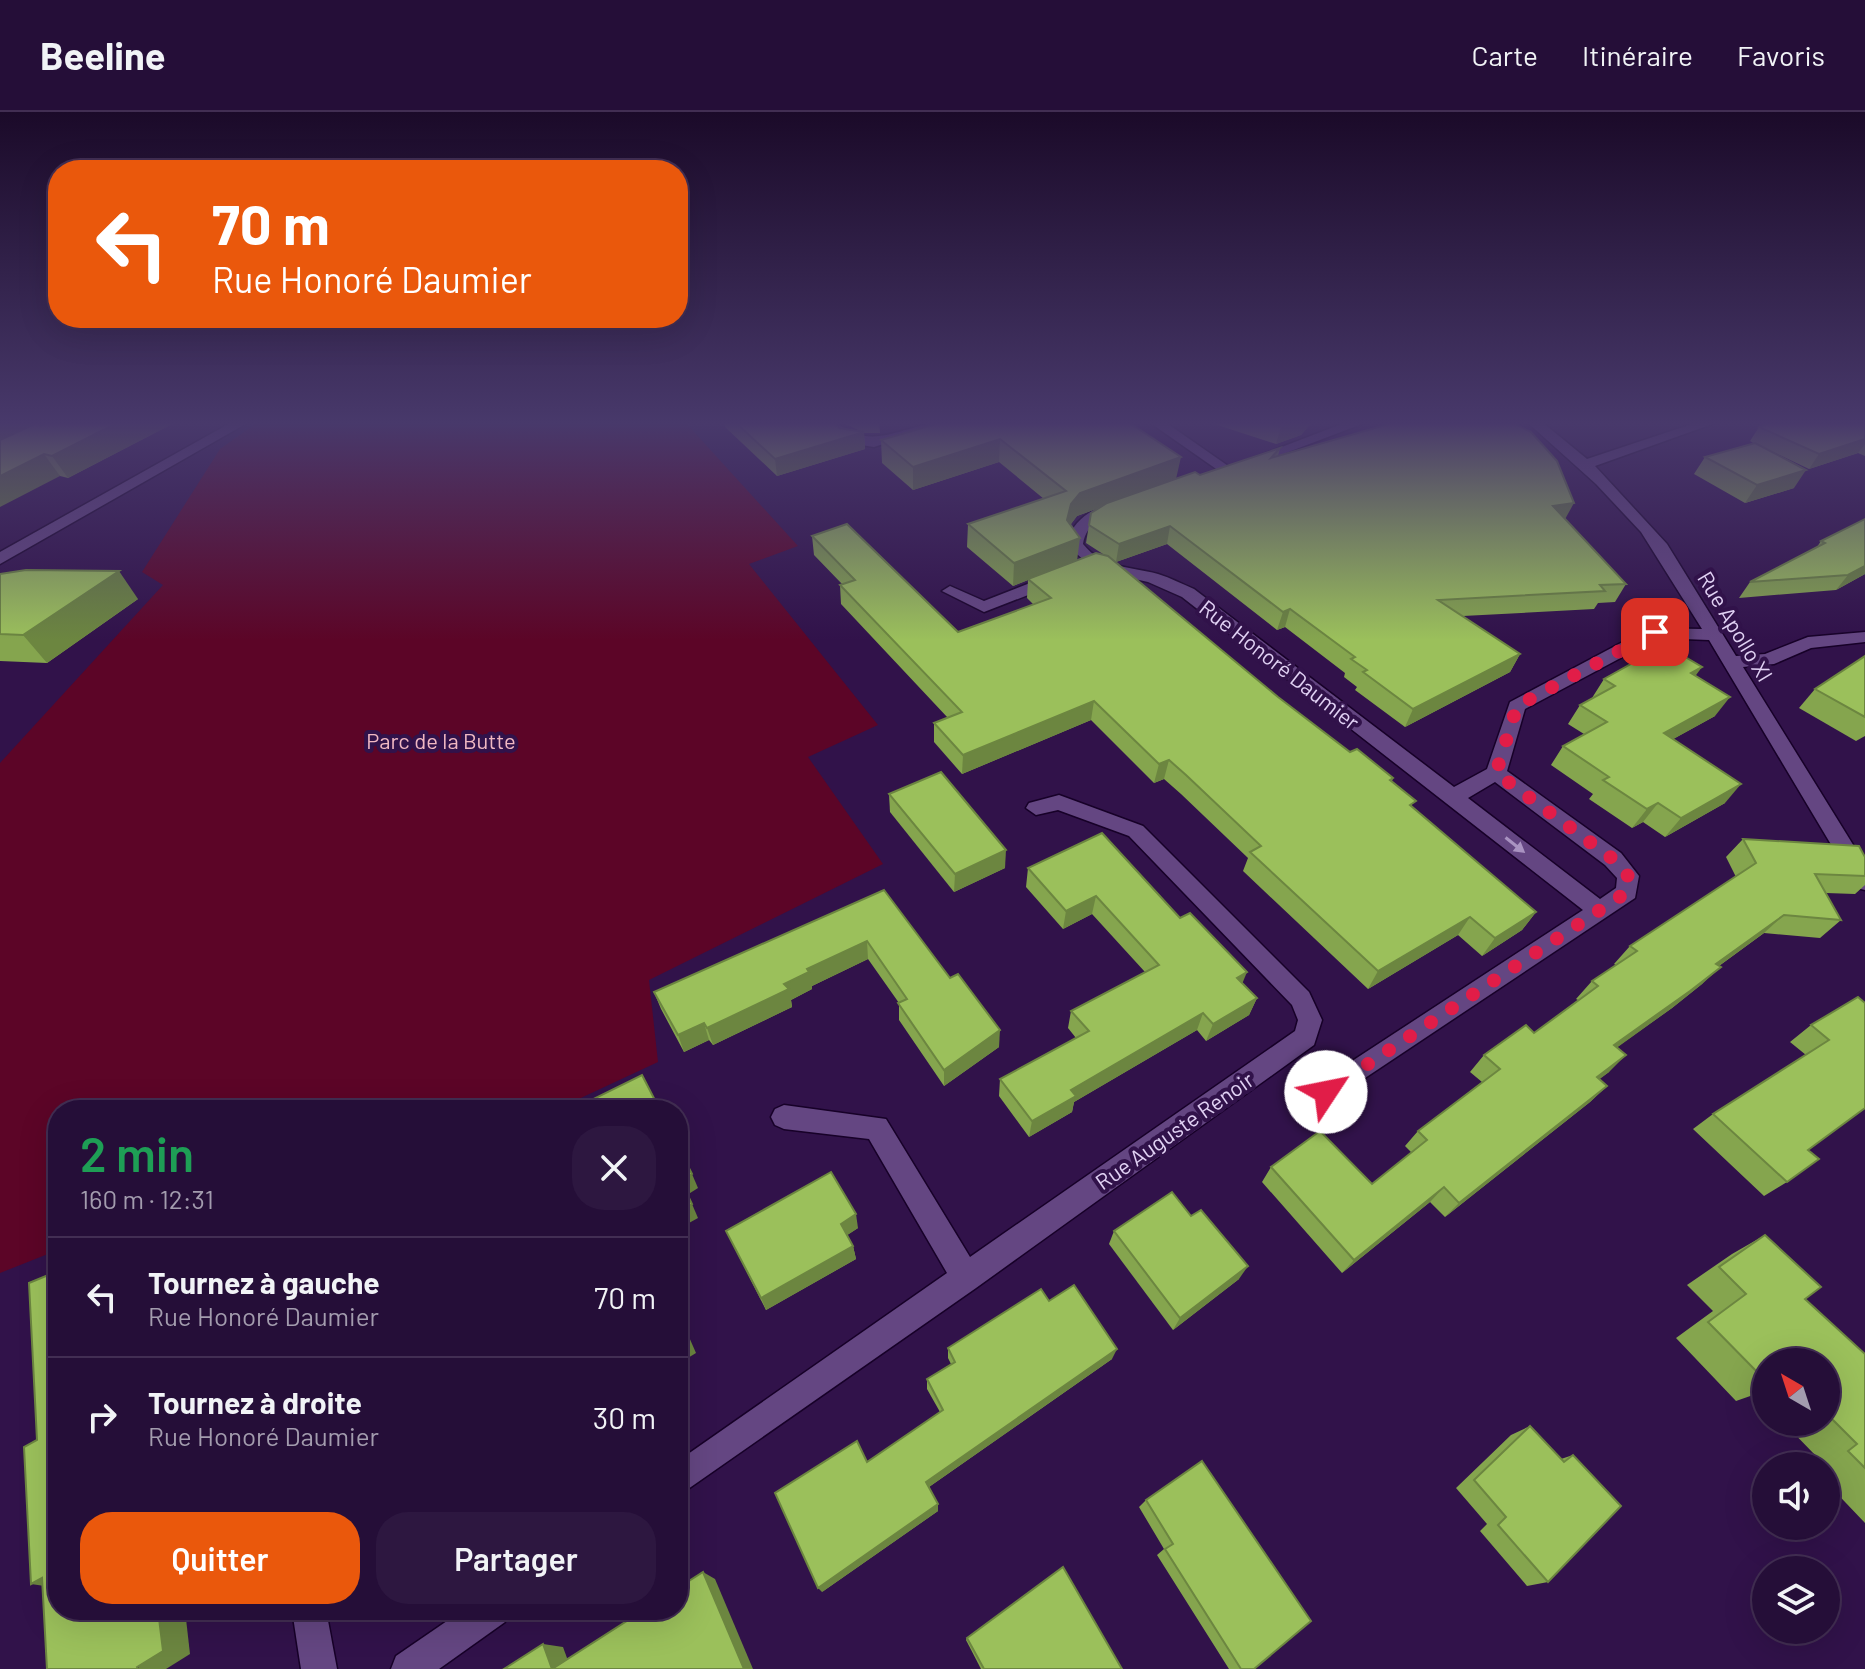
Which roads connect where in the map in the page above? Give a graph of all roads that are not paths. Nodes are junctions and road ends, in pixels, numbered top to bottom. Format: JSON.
{"nodes":[{"id":1,"x":92,"y":495,"type":"edge"},
{"id":2,"x":114,"y":495,"type":"edge"},
{"id":3,"x":1618,"y":495,"type":"edge"},
{"id":4,"x":1141,"y":500,"type":"edge"},
{"id":5,"x":0,"y":546,"type":"edge"},
{"id":6,"x":0,"y":559,"type":"edge"},
{"id":7,"x":1078,"y":569,"type":"junction"},
{"id":8,"x":950,"y":591,"type":"dead end"},
{"id":9,"x":1713,"y":635,"type":"junction"},
{"id":10,"x":1865,"y":637,"type":"edge"},
{"id":11,"x":1730,"y":662,"type":"junction"},
{"id":12,"x":1496,"y":773,"type":"junction"},
{"id":13,"x":1453,"y":797,"type":"junction"},
{"id":14,"x":1036,"y":808,"type":"dead end"},
{"id":15,"x":1865,"y":882,"type":"edge"},
{"id":16,"x":1600,"y":911,"type":"junction"},
{"id":17,"x":1326,"y":1092,"type":"dead end"},
{"id":18,"x":784,"y":1117,"type":"dead end"},
{"id":19,"x":966,"y":1278,"type":"junction"},
{"id":20,"x":688,"y":1473,"type":"edge"},
{"id":21,"x":311,"y":1620,"type":"edge"},
{"id":22,"x":479,"y":1620,"type":"edge"},
{"id":23,"x":319,"y":1669,"type":"edge"},
{"id":24,"x":409,"y":1669,"type":"edge"}],
"edges":[{"from":1,"to":5,"type":"street"},
{"from":2,"to":6,"type":"street"},
{"from":3,"to":9,"type":"street","name":"Rue Apollo XI"},
{"from":4,"to":7,"type":"street"},
{"from":7,"to":8,"type":"street"},
{"from":7,"to":13,"type":"street","name":"Rue Honoré Daumier"},
{"from":9,"to":11,"type":"street","name":"Rue Apollo XI"},
{"from":9,"to":12,"type":"street"},
{"from":10,"to":11,"type":"street"},
{"from":11,"to":15,"type":"street","name":"Rue Apollo XI"},
{"from":12,"to":13,"type":"street"},
{"from":12,"to":16,"type":"street"},
{"from":13,"to":16,"type":"street","name":"Rue Honoré Daumier","one_way":true},
{"from":14,"to":19,"type":"street","name":"Rue Auguste Renoir"},
{"from":16,"to":17,"type":"street"},
{"from":18,"to":19,"type":"street"},
{"from":19,"to":20,"type":"street","name":"Rue Auguste Renoir"},
{"from":21,"to":23,"type":"street"},
{"from":22,"to":24,"type":"street"}]}
